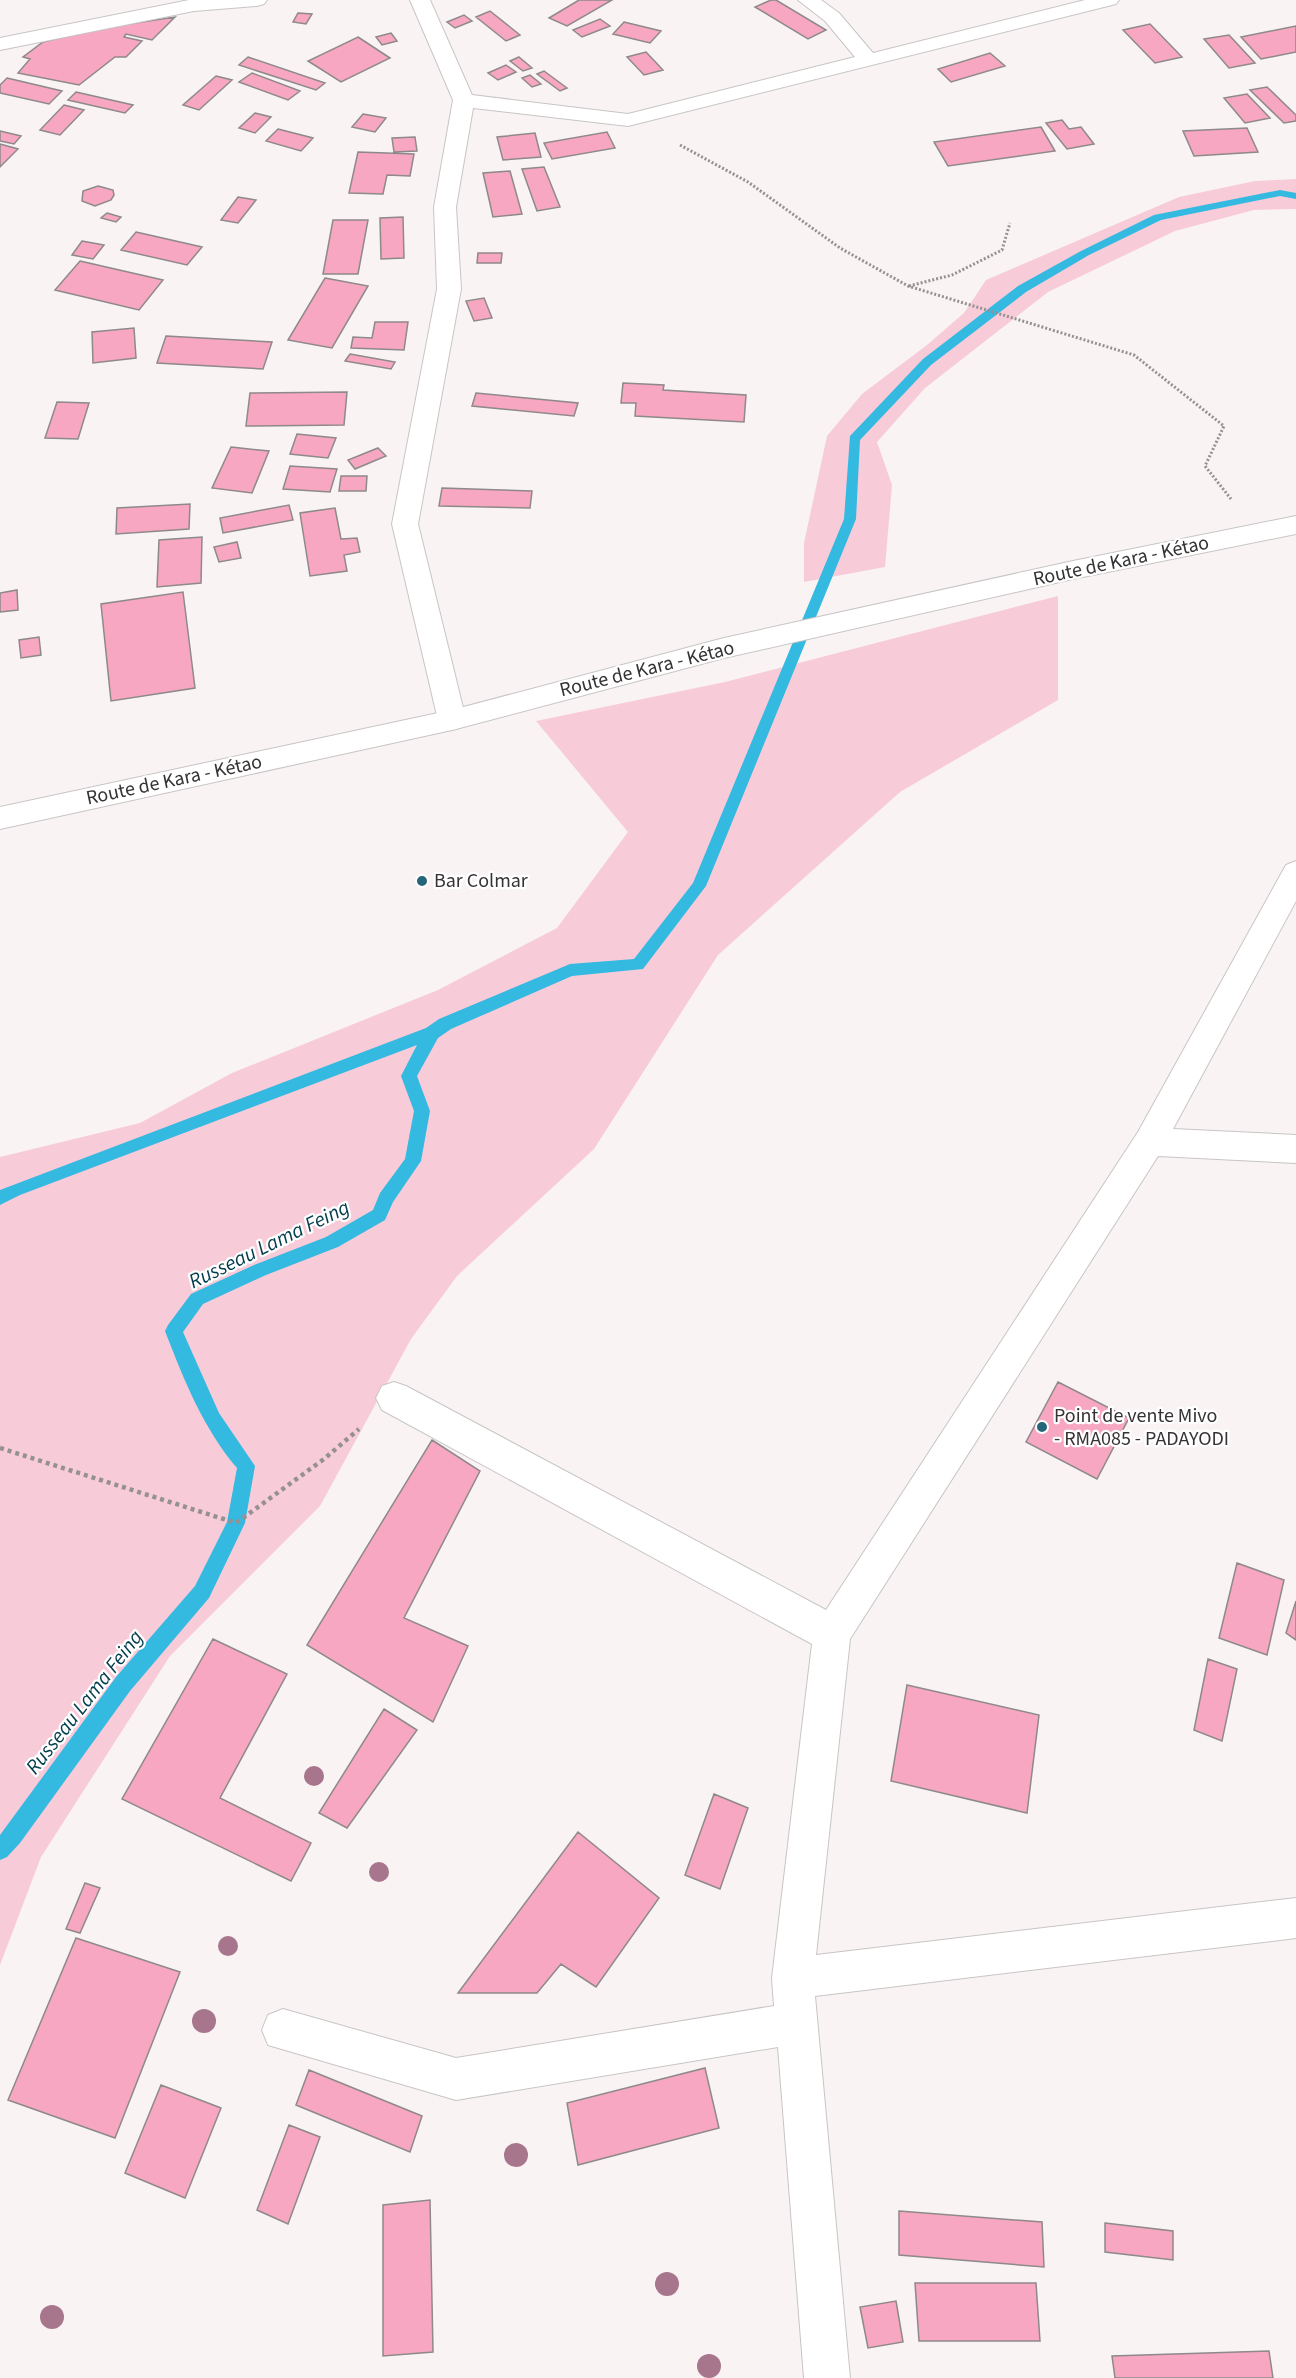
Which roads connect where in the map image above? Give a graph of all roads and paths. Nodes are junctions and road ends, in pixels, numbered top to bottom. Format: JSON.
{"nodes":[{"id":1,"x":257,"y":0,"type":"edge"},
{"id":2,"x":420,"y":0,"type":"edge"},
{"id":3,"x":808,"y":0,"type":"edge"},
{"id":4,"x":1109,"y":0,"type":"edge"},
{"id":5,"x":21,"y":38,"type":"junction"},
{"id":6,"x":0,"y":44,"type":"edge"},
{"id":7,"x":0,"y":61,"type":"edge"},
{"id":8,"x":869,"y":61,"type":"junction"},
{"id":9,"x":464,"y":100,"type":"junction"},
{"id":10,"x":627,"y":120,"type":"junction"},
{"id":11,"x":1010,"y":223,"type":"dead end"},
{"id":12,"x":908,"y":286,"type":"junction"},
{"id":13,"x":1296,"y":525,"type":"edge"},
{"id":14,"x":1246,"y":535,"type":"junction"},
{"id":15,"x":452,"y":720,"type":"junction"},
{"id":16,"x":0,"y":818,"type":"edge"},
{"id":17,"x":1296,"y":873,"type":"edge"},
{"id":18,"x":1149,"y":1142,"type":"junction"},
{"id":19,"x":1296,"y":1149,"type":"edge"},
{"id":20,"x":394,"y":1398,"type":"joint"},
{"id":21,"x":0,"y":1448,"type":"edge"},
{"id":22,"x":832,"y":1634,"type":"junction"},
{"id":23,"x":1296,"y":1918,"type":"edge"},
{"id":24,"x":793,"y":1978,"type":"junction"},
{"id":25,"x":797,"y":2023,"type":"junction"},
{"id":26,"x":283,"y":2030,"type":"dead end"},
{"id":27,"x":827,"y":2378,"type":"edge"}],
"edges":[{"from":1,"to":5,"type":"street"},
{"from":2,"to":9,"type":"street"},
{"from":3,"to":8,"type":"street"},
{"from":4,"to":8,"type":"street"},
{"from":5,"to":6,"type":"street"},
{"from":5,"to":7,"type":"street"},
{"from":8,"to":10,"type":"street"},
{"from":9,"to":10,"type":"street"},
{"from":9,"to":15,"type":"street"},
{"from":10,"to":12,"type":"path"},
{"from":11,"to":12,"type":"path"},
{"from":12,"to":14,"type":"path"},
{"from":13,"to":14,"type":"street","name":"Route de Kara - Kétao"},
{"from":14,"to":15,"type":"street","name":"Route de Kara - Kétao"},
{"from":15,"to":16,"type":"street","name":"Route de Kara - Kétao"},
{"from":17,"to":18,"type":"street"},
{"from":18,"to":19,"type":"street"},
{"from":18,"to":22,"type":"street"},
{"from":20,"to":21,"type":"path"},
{"from":20,"to":22,"type":"street"},
{"from":22,"to":24,"type":"street"},
{"from":23,"to":24,"type":"street"},
{"from":24,"to":25,"type":"street"},
{"from":25,"to":26,"type":"street"},
{"from":25,"to":27,"type":"street"}]}
